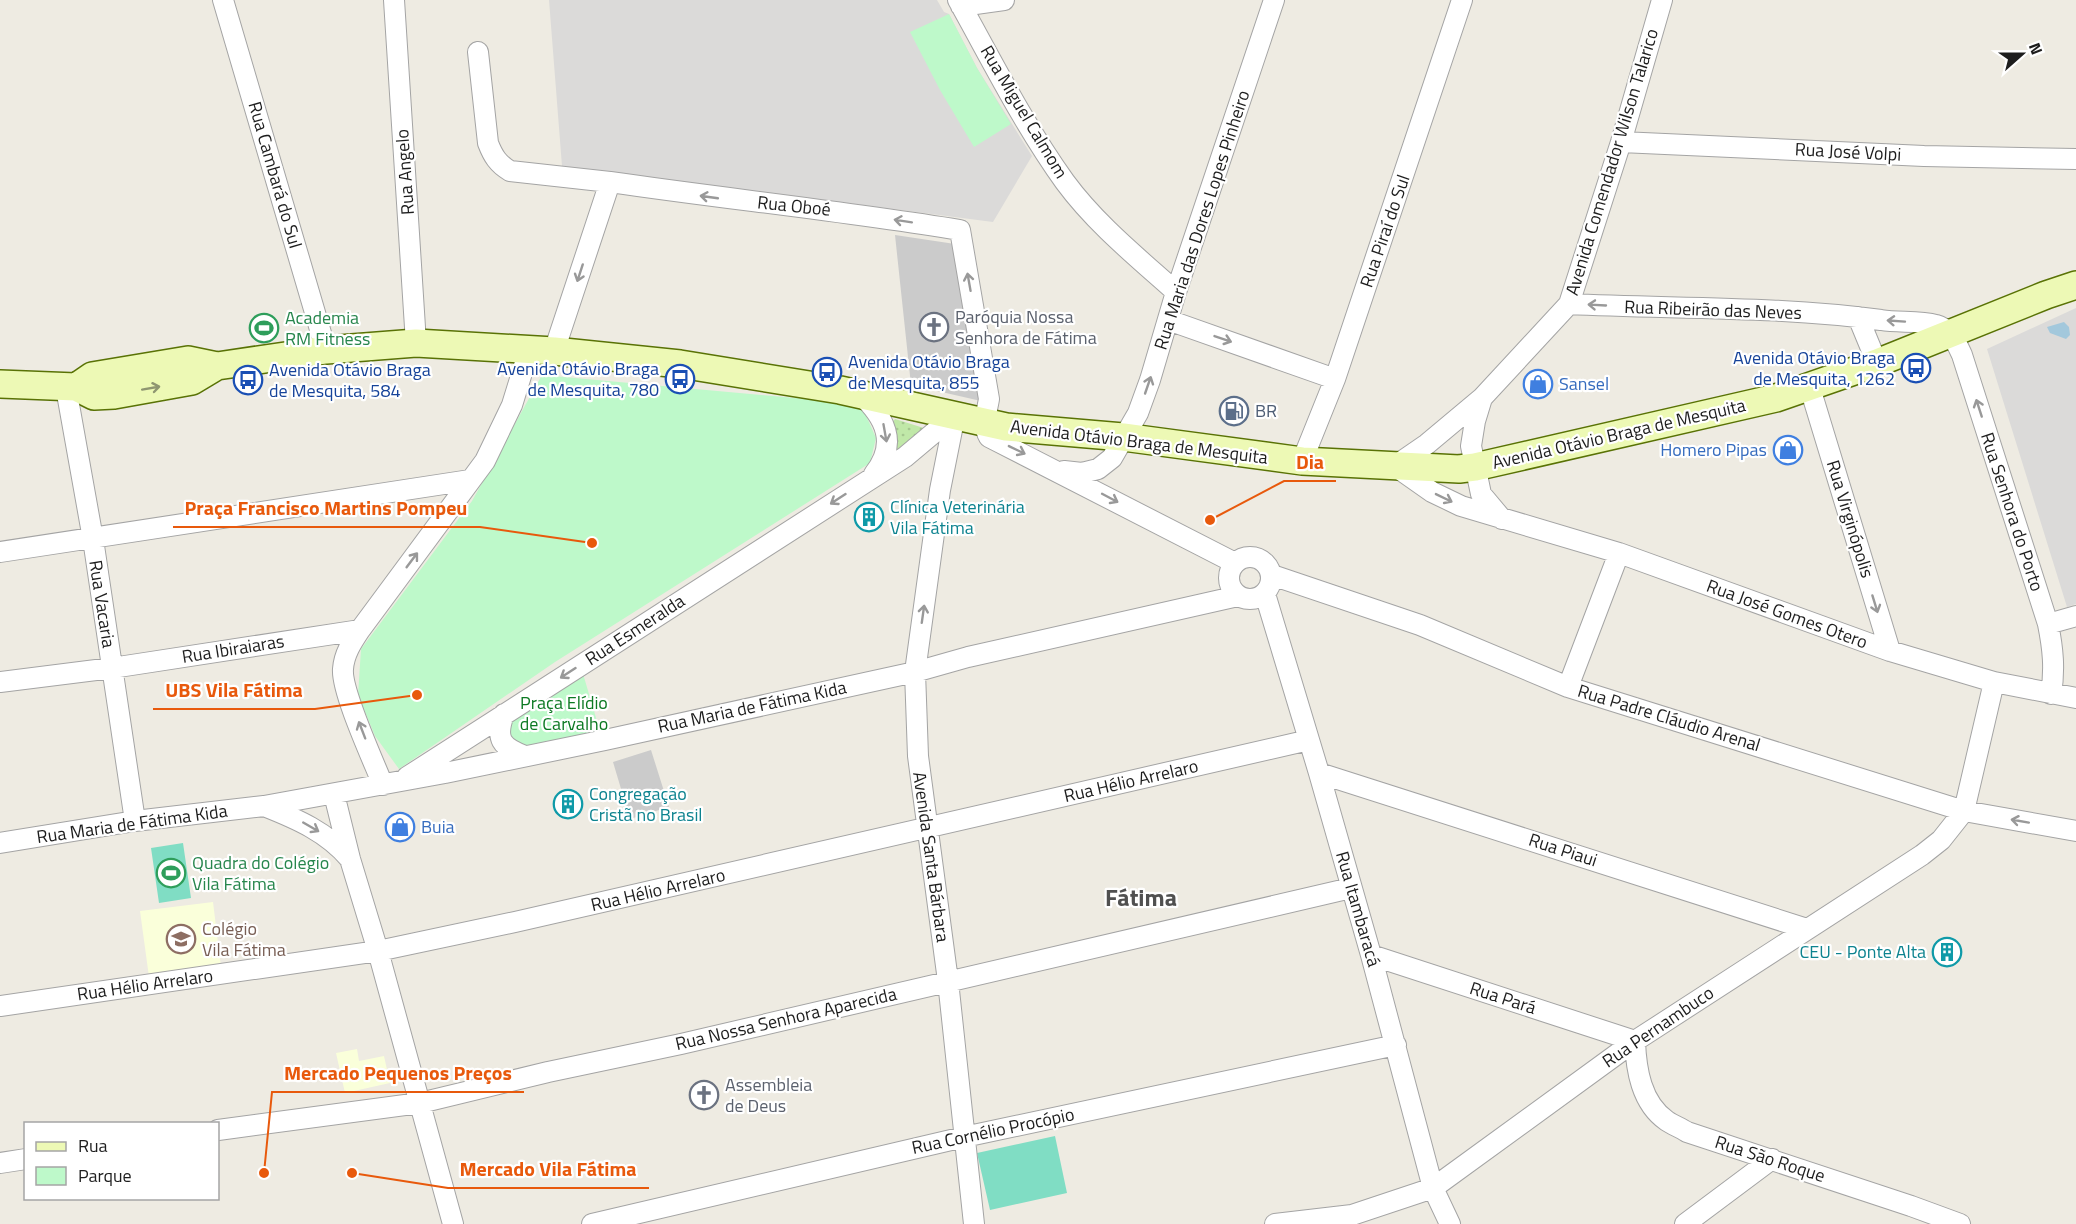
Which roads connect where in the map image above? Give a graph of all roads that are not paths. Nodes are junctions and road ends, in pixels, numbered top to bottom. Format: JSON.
{"nodes":[{"id":1,"x":223,"y":0,"type":"edge"},
{"id":2,"x":394,"y":0,"type":"edge"},
{"id":3,"x":1004,"y":0,"type":"edge"},
{"id":4,"x":1275,"y":0,"type":"edge"},
{"id":5,"x":1462,"y":0,"type":"edge"},
{"id":6,"x":1662,"y":0,"type":"edge"},
{"id":7,"x":959,"y":3,"type":"edge"},
{"id":8,"x":478,"y":52,"type":"dead end"},
{"id":9,"x":1620,"y":142,"type":"junction"},
{"id":10,"x":2076,"y":159,"type":"edge"},
{"id":11,"x":610,"y":183,"type":"junction"},
{"id":12,"x":2076,"y":285,"type":"edge"},
{"id":13,"x":1176,"y":292,"type":"junction"},
{"id":14,"x":1569,"y":303,"type":"junction"},
{"id":15,"x":1858,"y":317,"type":"junction"},
{"id":16,"x":1168,"y":320,"type":"junction"},
{"id":17,"x":1952,"y":334,"type":"junction"},
{"id":18,"x":416,"y":343,"type":"junction"},
{"id":19,"x":326,"y":350,"type":"junction"},
{"id":20,"x":542,"y":350,"type":"junction"},
{"id":21,"x":1877,"y":363,"type":"junction"},
{"id":22,"x":1335,"y":379,"type":"junction"},
{"id":23,"x":0,"y":384,"type":"edge"},
{"id":24,"x":71,"y":387,"type":"junction"},
{"id":25,"x":1810,"y":387,"type":"junction"},
{"id":26,"x":860,"y":394,"type":"junction"},
{"id":27,"x":1482,"y":398,"type":"junction"},
{"id":28,"x":955,"y":416,"type":"junction"},
{"id":29,"x":985,"y":423,"type":"junction"},
{"id":30,"x":1123,"y":437,"type":"junction"},
{"id":31,"x":905,"y":457,"type":"junction"},
{"id":32,"x":1302,"y":461,"type":"junction"},
{"id":33,"x":1395,"y":466,"type":"junction"},
{"id":34,"x":1475,"y":467,"type":"junction"},
{"id":35,"x":1058,"y":471,"type":"junction"},
{"id":36,"x":872,"y":477,"type":"junction"},
{"id":37,"x":470,"y":480,"type":"junction"},
{"id":38,"x":940,"y":490,"type":"junction"},
{"id":39,"x":1502,"y":519,"type":"junction"},
{"id":40,"x":93,"y":539,"type":"junction"},
{"id":41,"x":0,"y":552,"type":"edge"},
{"id":42,"x":1619,"y":553,"type":"junction"},
{"id":43,"x":1235,"y":563,"type":"junction"},
{"id":44,"x":1272,"y":575,"type":"junction"},
{"id":45,"x":1265,"y":594,"type":"junction"},
{"id":46,"x":1238,"y":596,"type":"junction"},
{"id":47,"x":2076,"y":616,"type":"edge"},
{"id":48,"x":2048,"y":624,"type":"junction"},
{"id":49,"x":360,"y":630,"type":"junction"},
{"id":50,"x":1890,"y":651,"type":"junction"},
{"id":51,"x":112,"y":668,"type":"junction"},
{"id":52,"x":915,"y":672,"type":"junction"},
{"id":53,"x":0,"y":682,"type":"edge"},
{"id":54,"x":1994,"y":682,"type":"junction"},
{"id":55,"x":1568,"y":687,"type":"junction"},
{"id":56,"x":2051,"y":694,"type":"junction"},
{"id":57,"x":2076,"y":698,"type":"edge"},
{"id":58,"x":504,"y":714,"type":"junction"},
{"id":59,"x":1309,"y":740,"type":"junction"},
{"id":60,"x":525,"y":756,"type":"junction"},
{"id":61,"x":1319,"y":773,"type":"junction"},
{"id":62,"x":391,"y":783,"type":"junction"},
{"id":63,"x":334,"y":794,"type":"junction"},
{"id":64,"x":264,"y":806,"type":"junction"},
{"id":65,"x":1964,"y":811,"type":"junction"},
{"id":66,"x":135,"y":821,"type":"junction"},
{"id":67,"x":926,"y":828,"type":"junction"},
{"id":68,"x":2076,"y":831,"type":"edge"},
{"id":69,"x":0,"y":843,"type":"edge"},
{"id":70,"x":350,"y":859,"type":"junction"},
{"id":71,"x":1352,"y":888,"type":"junction"},
{"id":72,"x":1807,"y":929,"type":"junction"},
{"id":73,"x":378,"y":951,"type":"junction"},
{"id":74,"x":1371,"y":955,"type":"junction"},
{"id":75,"x":948,"y":981,"type":"junction"},
{"id":76,"x":0,"y":1006,"type":"edge"},
{"id":77,"x":1635,"y":1041,"type":"junction"},
{"id":78,"x":1396,"y":1045,"type":"junction"},
{"id":79,"x":420,"y":1103,"type":"junction"},
{"id":80,"x":219,"y":1130,"type":"edge"},
{"id":81,"x":964,"y":1137,"type":"junction"},
{"id":82,"x":24,"y":1159,"type":"edge"},
{"id":83,"x":1772,"y":1159,"type":"junction"},
{"id":84,"x":0,"y":1163,"type":"edge"},
{"id":85,"x":1433,"y":1188,"type":"junction"},
{"id":86,"x":1347,"y":1219,"type":"edge"},
{"id":87,"x":453,"y":1224,"type":"edge"},
{"id":88,"x":592,"y":1224,"type":"edge"},
{"id":89,"x":974,"y":1224,"type":"edge"},
{"id":90,"x":1275,"y":1224,"type":"edge"},
{"id":91,"x":1450,"y":1224,"type":"edge"},
{"id":92,"x":1685,"y":1224,"type":"edge"},
{"id":93,"x":1960,"y":1224,"type":"edge"}],
"edges":[{"from":1,"to":19,"type":"street","name":"Rua Cambará do Sul"},
{"from":2,"to":18,"type":"street","name":"Rua Angelo"},
{"from":3,"to":7,"type":"street"},
{"from":4,"to":13,"type":"street","name":"Rua Maria das Dores Lopes Pinheiro"},
{"from":5,"to":22,"type":"street","name":"Rua Piraí do Sul"},
{"from":6,"to":9,"type":"street","name":"Avenida Comendador Wilson Talarico"},
{"from":7,"to":13,"type":"street","name":"Rua Miguel Calmom"},
{"from":8,"to":11,"type":"street"},
{"from":9,"to":10,"type":"street","name":"Rua José Volpi"},
{"from":9,"to":14,"type":"street","name":"Avenida Comendador Wilson Talarico"},
{"from":11,"to":20,"type":"street","one_way":true},
{"from":29,"to":11,"type":"street","name":"Rua Oboé","one_way":true},
{"from":12,"to":17,"type":"main road","name":"Avenida Otávio Braga de Mesquita"},
{"from":13,"to":16,"type":"street","name":"Rua Maria das Dores Lopes Pinheiro"},
{"from":15,"to":14,"type":"street","name":"Rua Ribeirão das Neves","one_way":true},
{"from":14,"to":27,"type":"street","name":"Avenida Comendador Wilson Talarico"},
{"from":17,"to":15,"type":"street","name":"Rua Ribeirão das Neves","one_way":true},
{"from":15,"to":21,"type":"street"},
{"from":16,"to":22,"type":"street","one_way":true},
{"from":30,"to":16,"type":"street","name":"Rua Maria das Dores Lopes Pinheiro","one_way":true},
{"from":17,"to":21,"type":"main road","name":"Avenida Otávio Braga de Mesquita"},
{"from":48,"to":17,"type":"street","name":"Rua Senhora do Porto","one_way":true},
{"from":18,"to":19,"type":"main road","name":"Avenida Otávio Braga de Mesquita"},
{"from":18,"to":20,"type":"main road","name":"Avenida Otávio Braga de Mesquita"},
{"from":19,"to":24,"type":"main road","name":"Avenida Otávio Braga de Mesquita"},
{"from":20,"to":26,"type":"main road","name":"Avenida Otávio Braga de Mesquita"},
{"from":20,"to":37,"type":"street"},
{"from":21,"to":25,"type":"main road","name":"Avenida Otávio Braga de Mesquita"},
{"from":22,"to":32,"type":"street","name":"Rua Piraí do Sul"},
{"from":23,"to":24,"type":"main road","name":"Avenida Otávio Braga de Mesquita"},
{"from":24,"to":40,"type":"street","name":"Rua Vacaria"},
{"from":25,"to":34,"type":"main road","name":"Avenida Otávio Braga de Mesquita"},
{"from":25,"to":50,"type":"street","name":"Rua Virginópolis","one_way":true},
{"from":26,"to":28,"type":"main road","name":"Avenida Otávio Braga de Mesquita"},
{"from":26,"to":36,"type":"street","name":"Rua Esmeralda","one_way":true},
{"from":27,"to":33,"type":"street","name":"Avenida Comendador Wilson Talarico"},
{"from":27,"to":34,"type":"street","name":"Avenida Comendador Wilson Talarico"},
{"from":28,"to":29,"type":"main road","name":"Avenida Otávio Braga de Mesquita"},
{"from":28,"to":31,"type":"street","name":"Rua Esmeralda"},
{"from":28,"to":38,"type":"street","name":"Avenida Santa Bárbara"},
{"from":29,"to":30,"type":"main road","name":"Avenida Otávio Braga de Mesquita"},
{"from":29,"to":35,"type":"street","one_way":true},
{"from":30,"to":32,"type":"main road","name":"Avenida Otávio Braga de Mesquita"},
{"from":30,"to":35,"type":"street"},
{"from":31,"to":36,"type":"street","name":"Rua Esmeralda"},
{"from":31,"to":38,"type":"street","name":"Avenida Santa Bárbara"},
{"from":32,"to":33,"type":"main road","name":"Avenida Otávio Braga de Mesquita"},
{"from":33,"to":34,"type":"main road","name":"Avenida Otávio Braga de Mesquita"},
{"from":33,"to":39,"type":"street","name":"Rua José Gomes Otero","one_way":true},
{"from":34,"to":39,"type":"street"},
{"from":35,"to":43,"type":"street","one_way":true},
{"from":36,"to":58,"type":"street","name":"Rua Esmeralda","one_way":true},
{"from":37,"to":40,"type":"street"},
{"from":49,"to":37,"type":"street","one_way":true},
{"from":52,"to":38,"type":"street","name":"Avenida Santa Bárbara","one_way":true},
{"from":39,"to":42,"type":"street","name":"Rua José Gomes Otero"},
{"from":40,"to":41,"type":"street"},
{"from":40,"to":51,"type":"street","name":"Rua Vacaria"},
{"from":42,"to":50,"type":"street","name":"Rua José Gomes Otero"},
{"from":42,"to":55,"type":"street"},
{"from":43,"to":44,"type":"street"},
{"from":43,"to":46,"type":"street"},
{"from":44,"to":45,"type":"street"},
{"from":44,"to":55,"type":"street","name":"Rua Padre Cláudio Arenal"},
{"from":45,"to":46,"type":"street"},
{"from":45,"to":59,"type":"street","name":"Rua Itambaracá"},
{"from":46,"to":52,"type":"street","name":"Rua Maria de Fátima Kida"},
{"from":47,"to":48,"type":"street"},
{"from":48,"to":56,"type":"street","name":"Rua Senhora do Porto"},
{"from":49,"to":51,"type":"street","name":"Rua Ibiraiaras"},
{"from":62,"to":49,"type":"street","one_way":true},
{"from":50,"to":54,"type":"street","name":"Rua José Gomes Otero"},
{"from":51,"to":53,"type":"street","name":"Rua Ibiraiaras"},
{"from":51,"to":66,"type":"street","name":"Rua Vacaria"},
{"from":52,"to":60,"type":"street","name":"Rua Maria de Fátima Kida"},
{"from":52,"to":67,"type":"street","name":"Avenida Santa Bárbara"},
{"from":54,"to":56,"type":"street","name":"Rua José Gomes Otero"},
{"from":54,"to":65,"type":"street"},
{"from":55,"to":65,"type":"street","name":"Rua Padre Cláudio Arenal"},
{"from":56,"to":57,"type":"street","name":"Rua José Gomes Otero"},
{"from":58,"to":60,"type":"street"},
{"from":58,"to":62,"type":"street","name":"Rua Esmeralda"},
{"from":59,"to":61,"type":"street","name":"Rua Itambaracá"},
{"from":59,"to":67,"type":"street","name":"Rua Hélio Arrelaro"},
{"from":60,"to":62,"type":"street","name":"Rua Maria de Fátima Kida"},
{"from":61,"to":71,"type":"street","name":"Rua Itambaracá"},
{"from":61,"to":72,"type":"street","name":"Rua Piaui"},
{"from":62,"to":63,"type":"street","name":"Rua Maria de Fátima Kida"},
{"from":63,"to":64,"type":"street","name":"Rua Maria de Fátima Kida"},
{"from":63,"to":70,"type":"street"},
{"from":64,"to":66,"type":"street","name":"Rua Maria de Fátima Kida"},
{"from":64,"to":70,"type":"street","name":"Rua Maria de Fátima Kida","one_way":true},
{"from":68,"to":65,"type":"street","name":"Rua Padre Cláudio Arenal","one_way":true},
{"from":65,"to":72,"type":"street","name":"Rua Pernambuco"},
{"from":66,"to":69,"type":"street","name":"Rua Maria de Fátima Kida"},
{"from":67,"to":73,"type":"street","name":"Rua Hélio Arrelaro"},
{"from":67,"to":75,"type":"street","name":"Avenida Santa Bárbara"},
{"from":70,"to":73,"type":"street"},
{"from":71,"to":74,"type":"street","name":"Rua Itambaracá"},
{"from":71,"to":75,"type":"street","name":"Rua Nossa Senhora Aparecida"},
{"from":72,"to":77,"type":"street","name":"Rua Pernambuco"},
{"from":73,"to":76,"type":"street","name":"Rua Hélio Arrelaro"},
{"from":73,"to":79,"type":"street"},
{"from":74,"to":77,"type":"street","name":"Rua Pará"},
{"from":74,"to":78,"type":"street","name":"Rua Itambaracá"},
{"from":75,"to":79,"type":"street","name":"Rua Nossa Senhora Aparecida"},
{"from":75,"to":81,"type":"street","name":"Avenida Santa Bárbara"},
{"from":77,"to":83,"type":"street","name":"Rua São Roque"},
{"from":77,"to":85,"type":"street","name":"Rua Pernambuco"},
{"from":78,"to":81,"type":"street","name":"Rua Cornélio Procópio"},
{"from":78,"to":85,"type":"street","name":"Rua Itambaracá"},
{"from":79,"to":80,"type":"street","name":"Rua Nossa Senhora Aparecida"},
{"from":79,"to":87,"type":"street"},
{"from":81,"to":88,"type":"street","name":"Rua Cornélio Procópio"},
{"from":81,"to":89,"type":"street","name":"Avenida Santa Bárbara"},
{"from":82,"to":84,"type":"street"},
{"from":83,"to":92,"type":"street"},
{"from":83,"to":93,"type":"street","name":"Rua São Roque"},
{"from":85,"to":86,"type":"street","name":"Rua Pernambuco"},
{"from":85,"to":91,"type":"street","name":"Rua Itambaracá"},
{"from":86,"to":90,"type":"street","name":"Rua Pernambuco"}]}
